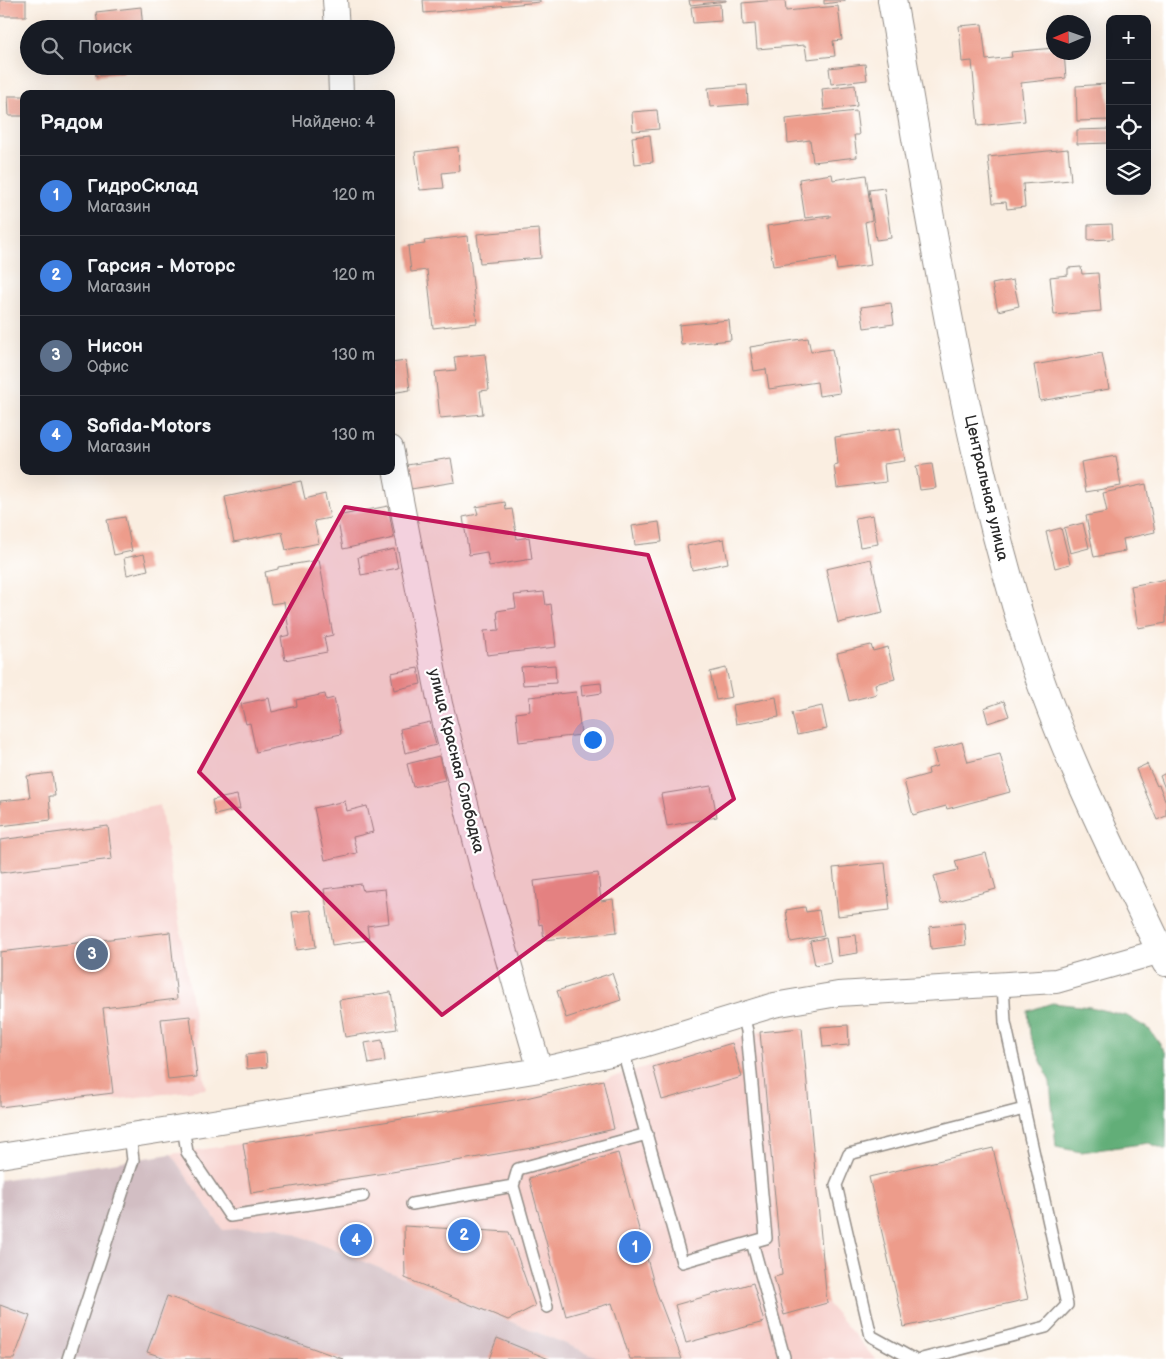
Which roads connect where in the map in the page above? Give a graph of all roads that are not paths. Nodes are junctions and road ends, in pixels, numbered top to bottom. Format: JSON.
{"nodes":[{"id":1,"x":335,"y":0,"type":"edge"},
{"id":2,"x":892,"y":0,"type":"edge"},
{"id":3,"x":336,"y":20,"type":"edge"},
{"id":4,"x":340,"y":75,"type":"edge"},
{"id":5,"x":341,"y":90,"type":"edge"},
{"id":6,"x":395,"y":469,"type":"edge"},
{"id":7,"x":1163,"y":956,"type":"edge"},
{"id":8,"x":1003,"y":984,"type":"junction"},
{"id":9,"x":743,"y":1015,"type":"junction"},
{"id":10,"x":623,"y":1051,"type":"junction"},
{"id":11,"x":540,"y":1070,"type":"junction"},
{"id":12,"x":1024,"y":1109,"type":"junction"},
{"id":13,"x":183,"y":1127,"type":"junction"},
{"id":14,"x":647,"y":1134,"type":"junction"},
{"id":15,"x":130,"y":1135,"type":"junction"},
{"id":16,"x":0,"y":1156,"type":"edge"},
{"id":17,"x":514,"y":1186,"type":"junction"},
{"id":18,"x":363,"y":1196,"type":"dead end"},
{"id":19,"x":412,"y":1204,"type":"dead end"},
{"id":20,"x":752,"y":1242,"type":"junction"},
{"id":21,"x":547,"y":1307,"type":"dead end"},
{"id":22,"x":784,"y":1357,"type":"dead end"},
{"id":23,"x":68,"y":1359,"type":"edge"},
{"id":24,"x":913,"y":1359,"type":"edge"},
{"id":25,"x":922,"y":1359,"type":"edge"}],
"edges":[{"from":1,"to":3,"type":"street"},
{"from":2,"to":7,"type":"main road","name":"Центральная улица"},
{"from":4,"to":5,"type":"street"},
{"from":6,"to":11,"type":"street","name":"улица Красная Слободка"},
{"from":7,"to":8,"type":"street"},
{"from":8,"to":9,"type":"street"},
{"from":8,"to":12,"type":"lane"},
{"from":9,"to":10,"type":"street"},
{"from":9,"to":20,"type":"lane"},
{"from":10,"to":11,"type":"street"},
{"from":10,"to":14,"type":"lane"},
{"from":11,"to":13,"type":"street"},
{"from":12,"to":24,"type":"lane"},
{"from":12,"to":25,"type":"lane"},
{"from":13,"to":15,"type":"street"},
{"from":13,"to":18,"type":"lane"},
{"from":14,"to":17,"type":"lane"},
{"from":14,"to":20,"type":"lane"},
{"from":15,"to":16,"type":"street"},
{"from":15,"to":23,"type":"lane"},
{"from":17,"to":19,"type":"lane"},
{"from":17,"to":21,"type":"lane"},
{"from":20,"to":22,"type":"lane"}]}
